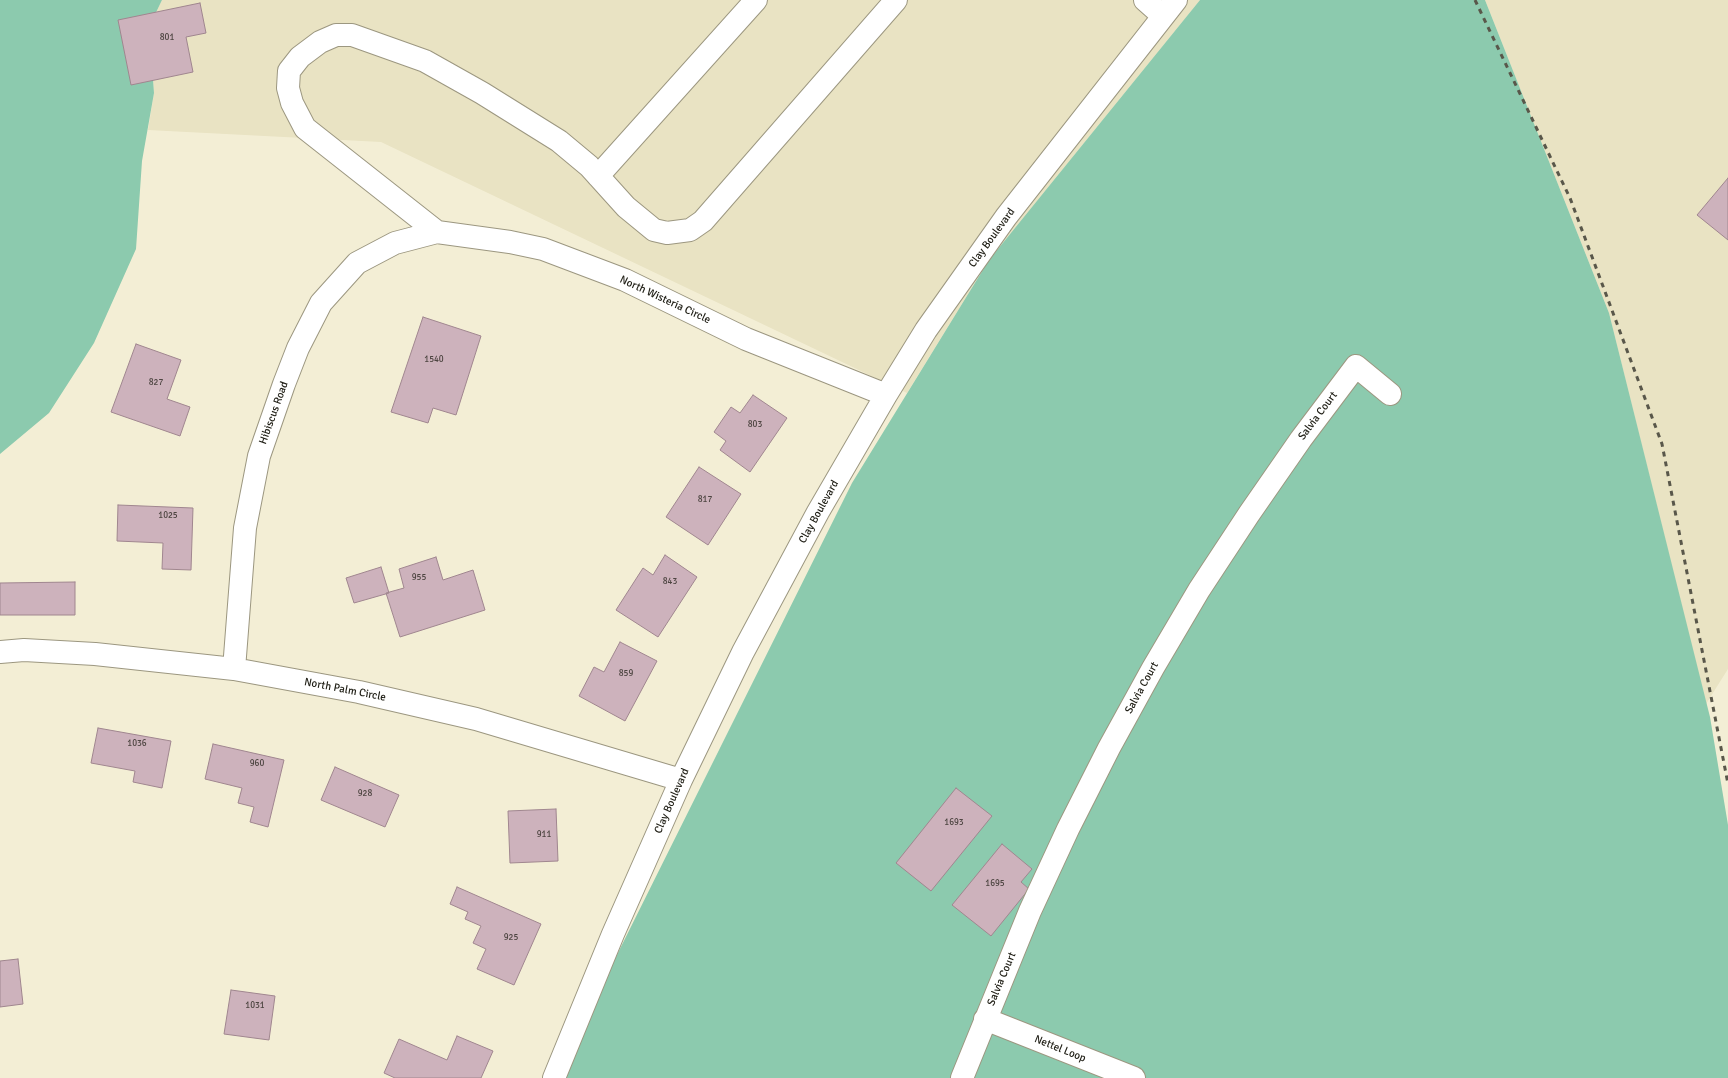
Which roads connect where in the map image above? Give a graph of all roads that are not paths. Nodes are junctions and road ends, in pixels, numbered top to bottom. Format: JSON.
{"nodes":[{"id":1,"x":756,"y":0,"type":"edge"},
{"id":2,"x":896,"y":0,"type":"edge"},
{"id":3,"x":1145,"y":0,"type":"edge"},
{"id":4,"x":1170,"y":8,"type":"edge"},
{"id":5,"x":598,"y":176,"type":"junction"},
{"id":6,"x":437,"y":232,"type":"junction"},
{"id":7,"x":1390,"y":394,"type":"dead end"},
{"id":8,"x":886,"y":395,"type":"junction"},
{"id":9,"x":0,"y":652,"type":"edge"},
{"id":10,"x":234,"y":669,"type":"junction"},
{"id":11,"x":681,"y":780,"type":"junction"},
{"id":12,"x":985,"y":1019,"type":"junction"},
{"id":13,"x":554,"y":1078,"type":"edge"},
{"id":14,"x":962,"y":1078,"type":"edge"},
{"id":15,"x":1134,"y":1078,"type":"edge"}],
"edges":[{"from":1,"to":5,"type":"street"},
{"from":2,"to":5,"type":"street"},
{"from":3,"to":4,"type":"street"},
{"from":4,"to":8,"type":"street","name":"Clay Boulevard"},
{"from":5,"to":6,"type":"street"},
{"from":6,"to":8,"type":"street","name":"North Wisteria Circle"},
{"from":6,"to":10,"type":"street","name":"Hibiscus Road"},
{"from":7,"to":12,"type":"street","name":"Salvia Court"},
{"from":8,"to":11,"type":"street","name":"Clay Boulevard"},
{"from":9,"to":10,"type":"street","name":"North Palm Circle"},
{"from":10,"to":11,"type":"street","name":"North Palm Circle"},
{"from":11,"to":13,"type":"street","name":"Clay Boulevard"},
{"from":12,"to":14,"type":"street","name":"Salvia Court"},
{"from":12,"to":15,"type":"street","name":"Nettel Loop"}]}
